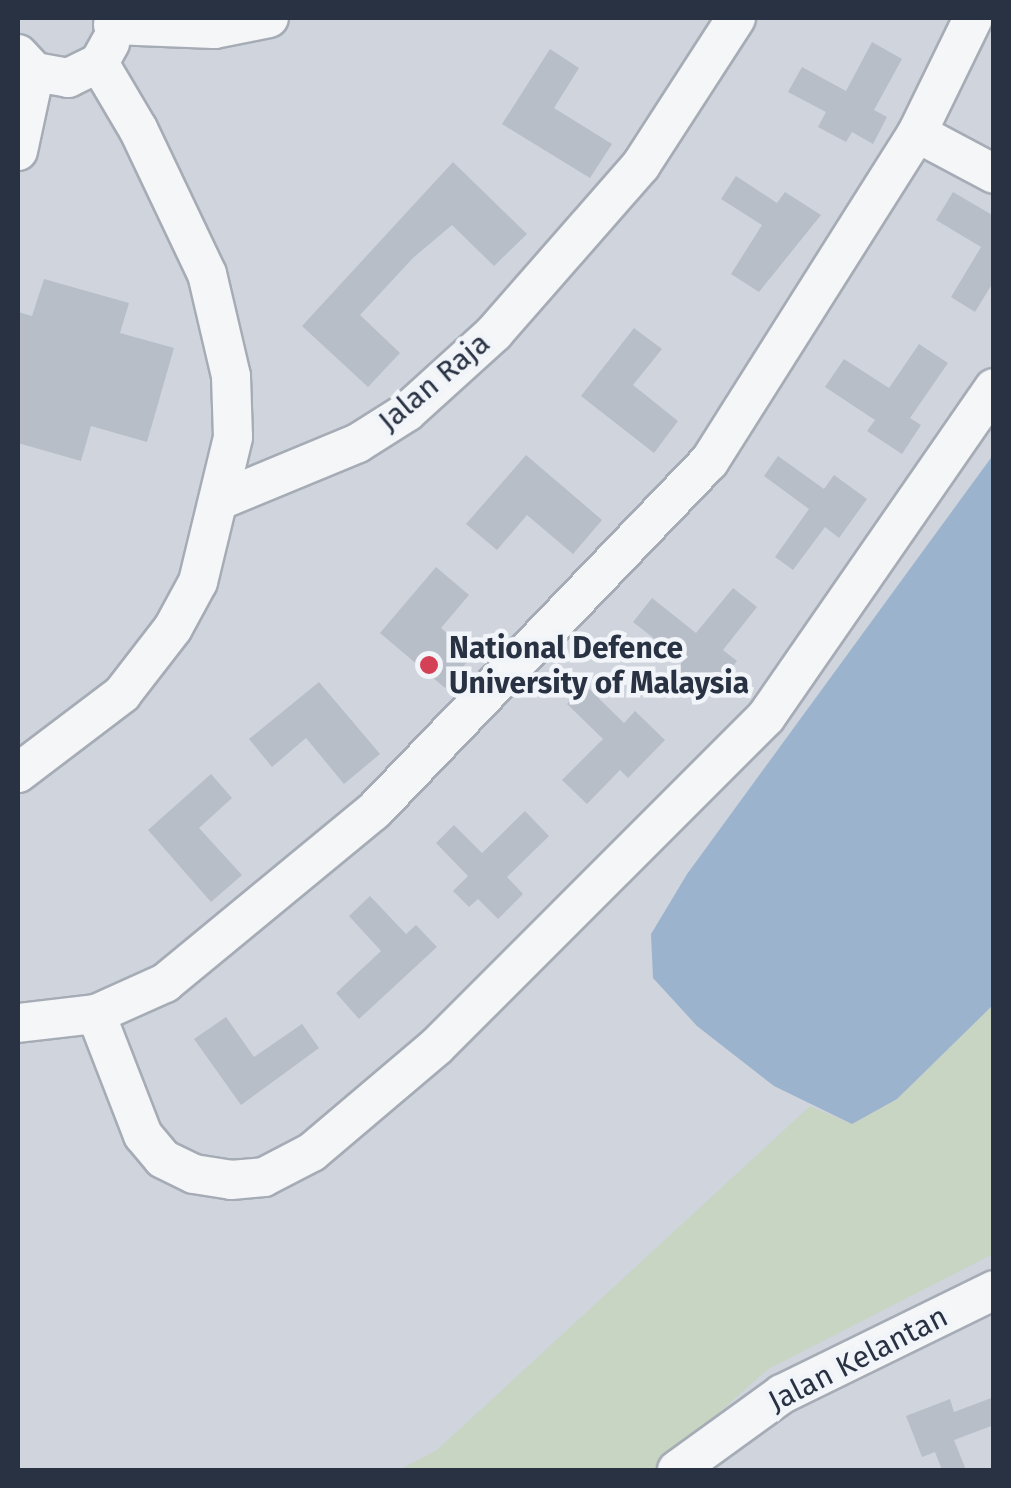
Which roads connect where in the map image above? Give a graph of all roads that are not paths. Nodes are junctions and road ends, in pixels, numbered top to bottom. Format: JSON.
{"nodes":[{"id":1,"x":270,"y":18,"type":"edge"},
{"id":2,"x":736,"y":18,"type":"edge"},
{"id":3,"x":974,"y":18,"type":"edge"},
{"id":4,"x":112,"y":21,"type":"edge"},
{"id":5,"x":26,"y":63,"type":"edge"},
{"id":6,"x":98,"y":63,"type":"junction"},
{"id":7,"x":916,"y":134,"type":"junction"},
{"id":8,"x":18,"y":151,"type":"edge"},
{"id":9,"x":994,"y":174,"type":"edge"},
{"id":10,"x":994,"y":388,"type":"edge"},
{"id":11,"x":222,"y":499,"type":"junction"},
{"id":12,"x":18,"y":773,"type":"edge"},
{"id":13,"x":96,"y":1014,"type":"junction"},
{"id":14,"x":18,"y":1023,"type":"edge"},
{"id":15,"x":994,"y":1290,"type":"edge"},
{"id":16,"x":678,"y":1470,"type":"edge"}],
"edges":[{"from":1,"to":4,"type":"street"},
{"from":2,"to":11,"type":"street","name":"Jalan Raja"},
{"from":3,"to":7,"type":"street"},
{"from":4,"to":6,"type":"street"},
{"from":5,"to":6,"type":"street"},
{"from":5,"to":8,"type":"street"},
{"from":6,"to":11,"type":"street"},
{"from":7,"to":9,"type":"street"},
{"from":7,"to":13,"type":"street"},
{"from":10,"to":13,"type":"street"},
{"from":11,"to":12,"type":"street"},
{"from":13,"to":14,"type":"street"},
{"from":15,"to":16,"type":"street","name":"Jalan Kelantan"}]}
